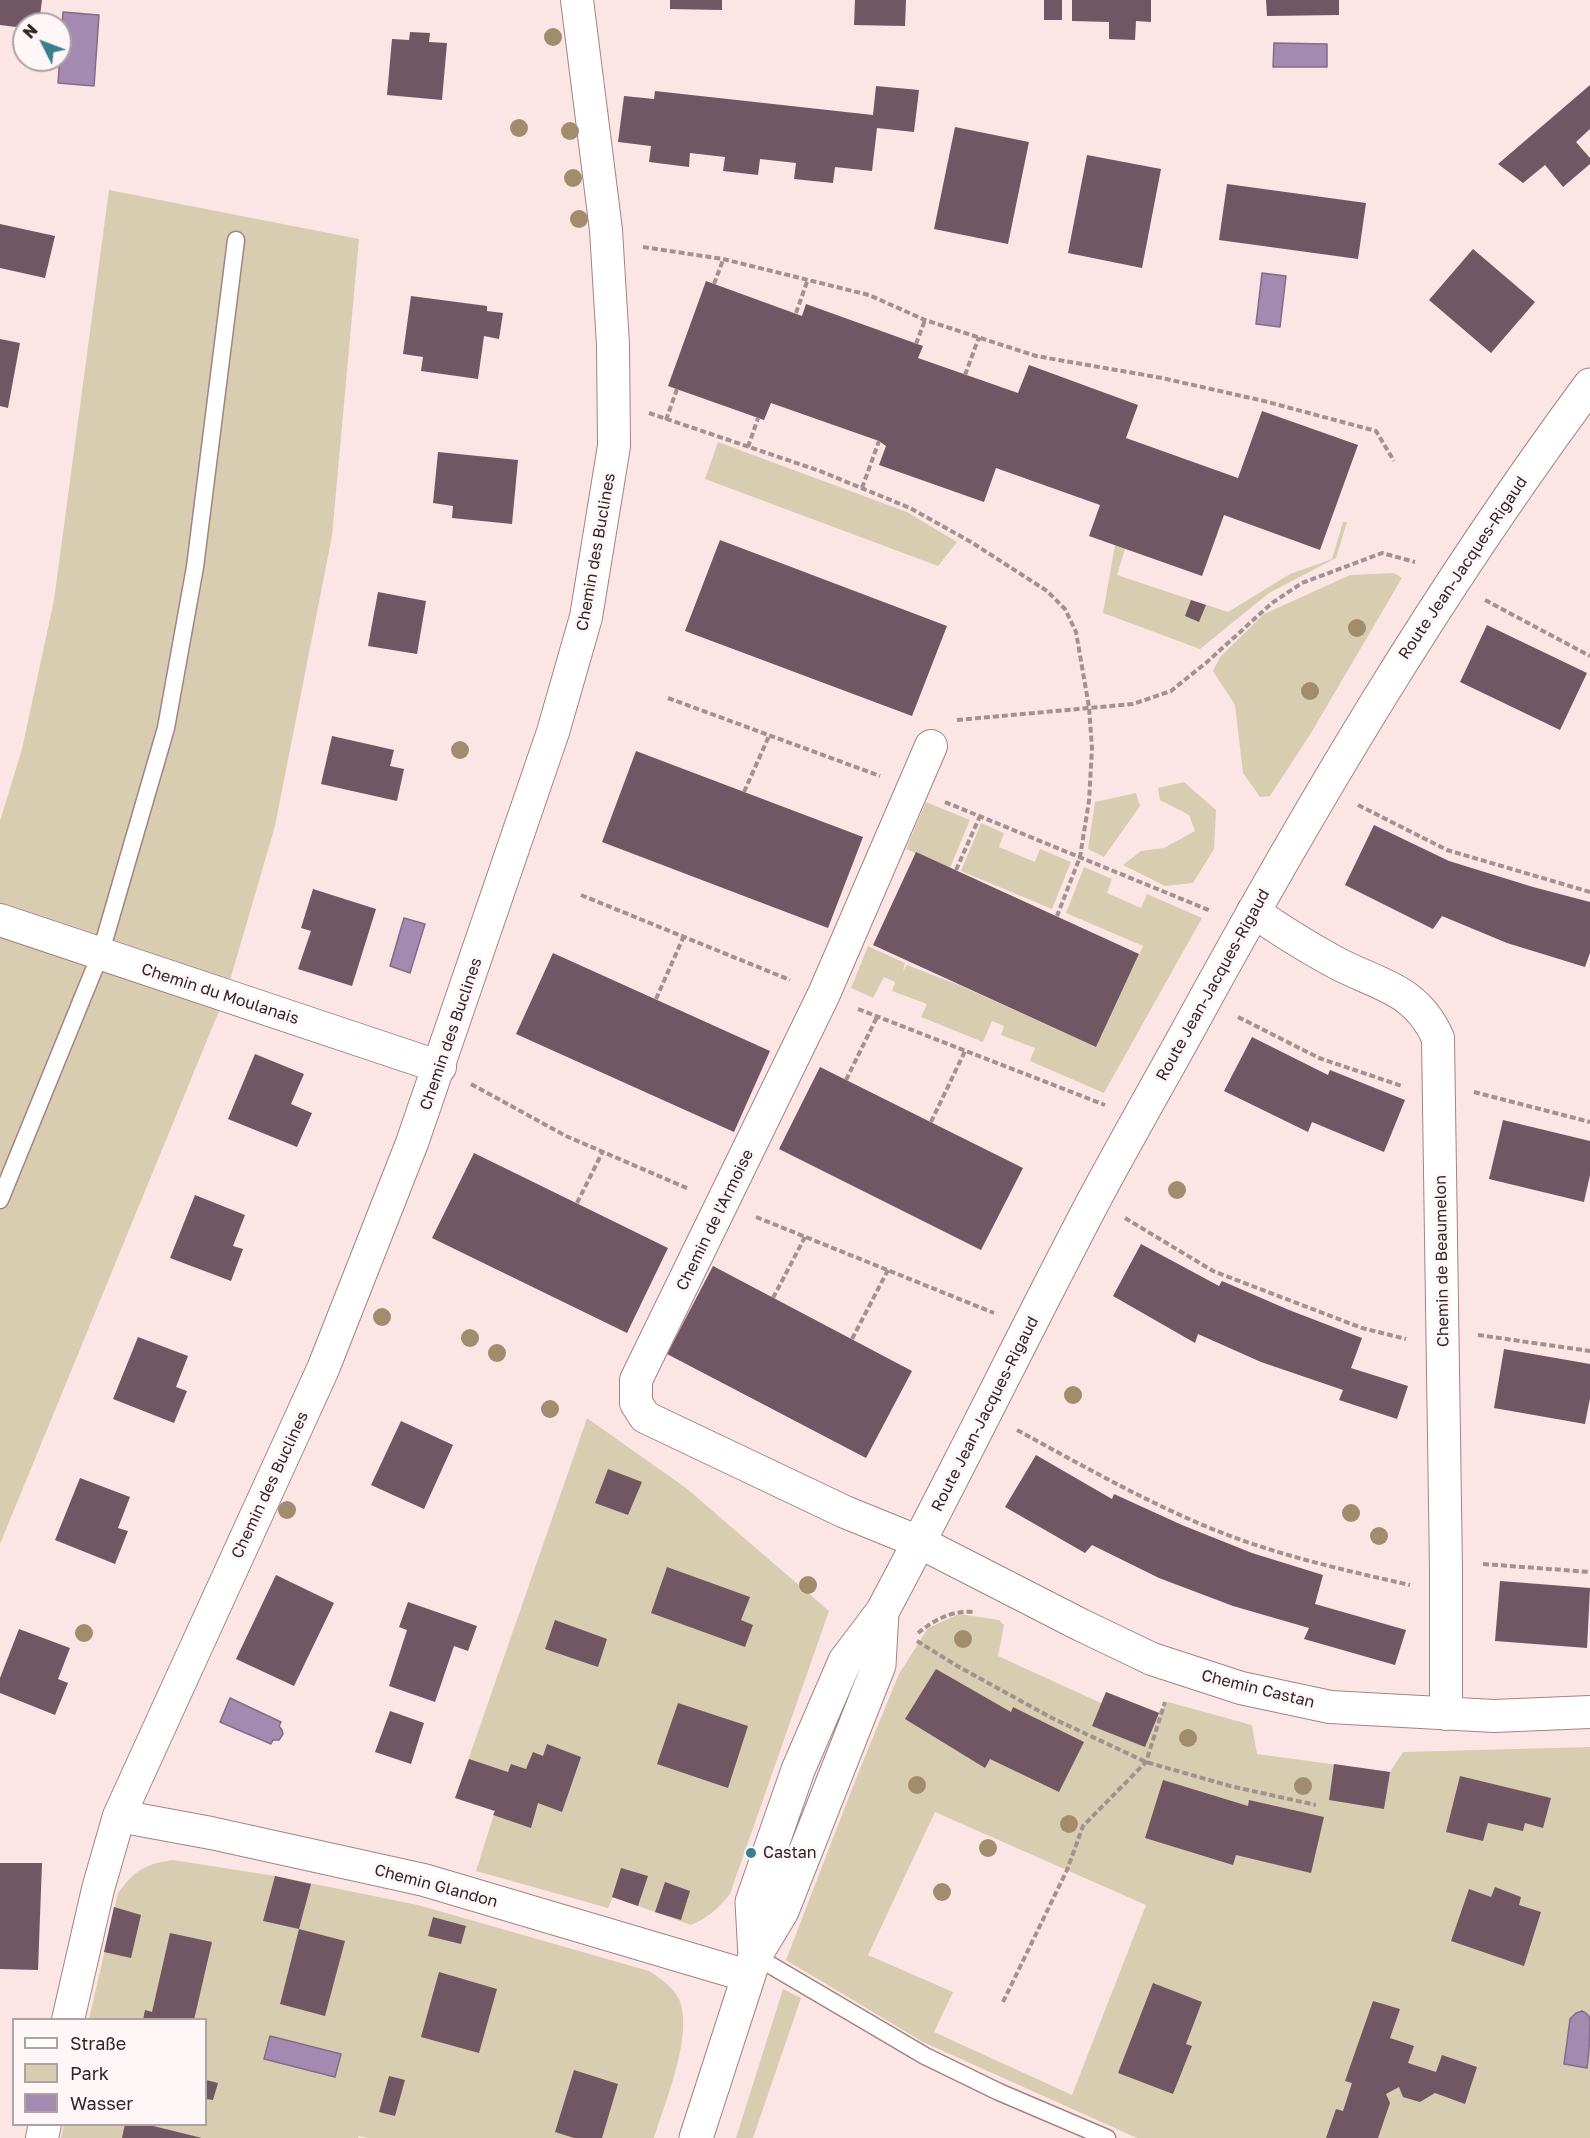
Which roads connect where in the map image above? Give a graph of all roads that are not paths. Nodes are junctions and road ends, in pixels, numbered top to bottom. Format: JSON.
{"nodes":[{"id":1,"x":577,"y":0,"type":"edge"},
{"id":2,"x":236,"y":240,"type":"dead end"},
{"id":3,"x":1590,"y":385,"type":"edge"},
{"id":4,"x":931,"y":747,"type":"road end"},
{"id":5,"x":1253,"y":911,"type":"junction"},
{"id":6,"x":0,"y":920,"type":"edge"},
{"id":7,"x":100,"y":954,"type":"junction"},
{"id":8,"x":440,"y":1067,"type":"junction"},
{"id":9,"x":0,"y":1200,"type":"edge"},
{"id":10,"x":919,"y":1542,"type":"junction"},
{"id":11,"x":1590,"y":1712,"type":"edge"},
{"id":12,"x":1446,"y":1713,"type":"junction"},
{"id":13,"x":119,"y":1816,"type":"junction"},
{"id":14,"x":751,"y":1966,"type":"junction"},
{"id":15,"x":68,"y":2018,"type":"edge"},
{"id":16,"x":696,"y":2138,"type":"edge"},
{"id":17,"x":1107,"y":2138,"type":"edge"}],
"edges":[{"from":1,"to":8,"type":"street","name":"Chemin des Buclines"},
{"from":2,"to":7,"type":"lane"},
{"from":3,"to":5,"type":"street","name":"Route Jean-Jacques-Rigaud"},
{"from":4,"to":10,"type":"street","name":"Chemin de l'Armoise"},
{"from":5,"to":10,"type":"street","name":"Route Jean-Jacques-Rigaud"},
{"from":5,"to":12,"type":"street","name":"Chemin de Beaumelon"},
{"from":6,"to":7,"type":"street","name":"Chemin du Moulanais"},
{"from":7,"to":8,"type":"street","name":"Chemin du Moulanais"},
{"from":7,"to":9,"type":"lane"},
{"from":8,"to":13,"type":"street","name":"Chemin des Buclines"},
{"from":10,"to":12,"type":"street","name":"Chemin Castan"},
{"from":10,"to":14,"type":"street","name":"Route Jean-Jacques-Rigaud"},
{"from":11,"to":12,"type":"street","name":"Chemin Castan"},
{"from":13,"to":14,"type":"street","name":"Chemin Glandon"},
{"from":13,"to":15,"type":"street","name":"Chemin des Buclines"},
{"from":14,"to":16,"type":"street","name":"Route Jean-Jacques-Rigaud"},
{"from":14,"to":17,"type":"lane"}]}
